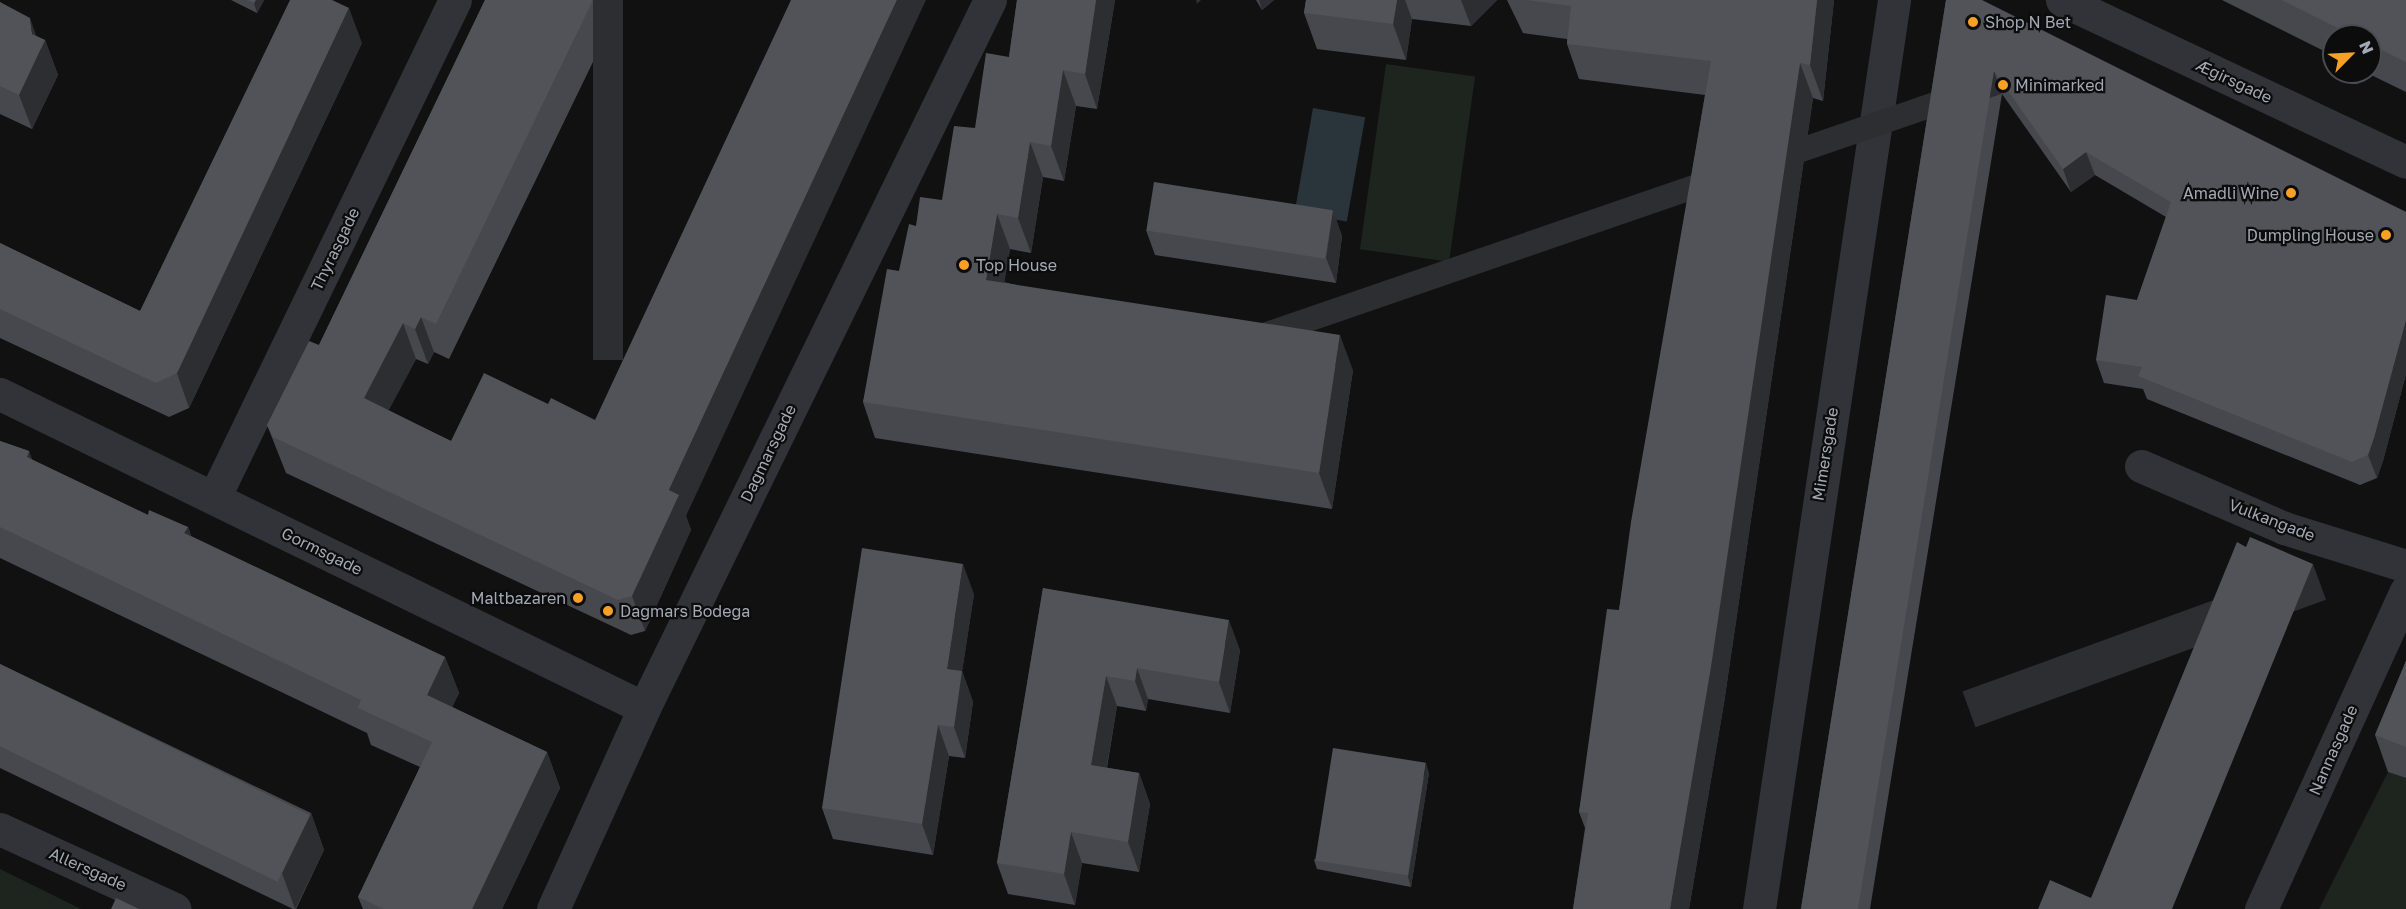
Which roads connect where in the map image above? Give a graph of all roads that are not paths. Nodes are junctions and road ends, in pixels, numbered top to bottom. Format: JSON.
{"nodes":[{"id":1,"x":455,"y":0,"type":"edge"},
{"id":2,"x":990,"y":0,"type":"edge"},
{"id":3,"x":1894,"y":0,"type":"edge"},
{"id":4,"x":2062,"y":0,"type":"edge"},
{"id":5,"x":2406,"y":162,"type":"edge"},
{"id":6,"x":0,"y":394,"type":"edge"},
{"id":7,"x":2141,"y":466,"type":"dead end"},
{"id":8,"x":214,"y":498,"type":"junction"},
{"id":9,"x":2406,"y":566,"type":"edge"},
{"id":10,"x":2406,"y":591,"type":"edge"},
{"id":11,"x":644,"y":708,"type":"junction"},
{"id":12,"x":0,"y":829,"type":"edge"},
{"id":13,"x":176,"y":909,"type":"edge"},
{"id":14,"x":554,"y":909,"type":"edge"},
{"id":15,"x":1759,"y":909,"type":"edge"},
{"id":16,"x":2261,"y":909,"type":"edge"}],
"edges":[{"from":1,"to":8,"type":"street","name":"Thyrasgade"},
{"from":2,"to":11,"type":"street","name":"Dagmarsgade"},
{"from":3,"to":15,"type":"street","name":"Mimersgade"},
{"from":4,"to":5,"type":"street","name":"Ægirsgade"},
{"from":6,"to":8,"type":"street","name":"Gormsgade"},
{"from":7,"to":9,"type":"street","name":"Vulkangade"},
{"from":8,"to":11,"type":"street","name":"Gormsgade"},
{"from":10,"to":16,"type":"street","name":"Nannasgade"},
{"from":11,"to":14,"type":"street","name":"Dagmarsgade"},
{"from":12,"to":13,"type":"street","name":"Allersgade"}]}
